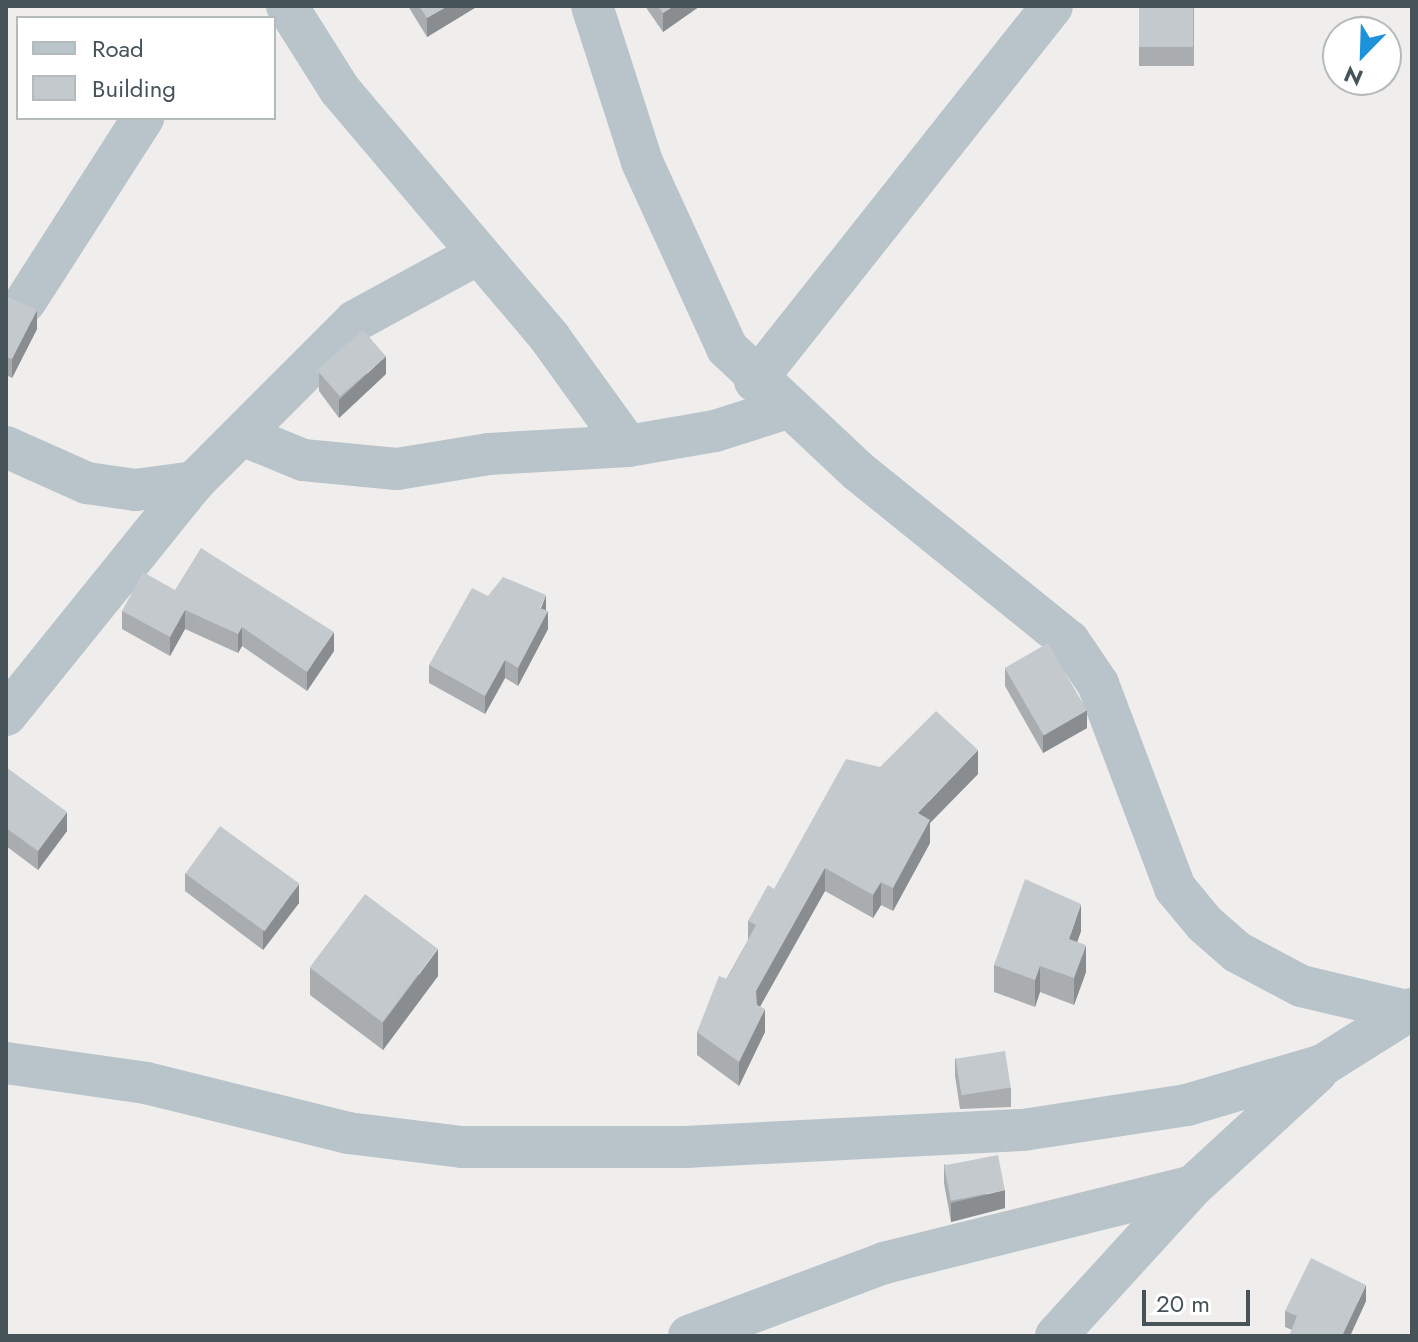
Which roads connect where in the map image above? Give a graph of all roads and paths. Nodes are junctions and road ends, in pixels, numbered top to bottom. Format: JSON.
{"nodes":[{"id":1,"x":287,"y":6,"type":"edge"},
{"id":2,"x":592,"y":6,"type":"edge"},
{"id":3,"x":1052,"y":6,"type":"edge"},
{"id":4,"x":142,"y":120,"type":"edge"},
{"id":5,"x":478,"y":254,"type":"junction"},
{"id":6,"x":25,"y":302,"type":"edge"},
{"id":7,"x":755,"y":381,"type":"junction"},
{"id":8,"x":787,"y":408,"type":"junction"},
{"id":9,"x":242,"y":435,"type":"junction"},
{"id":10,"x":628,"y":446,"type":"junction"},
{"id":11,"x":6,"y":447,"type":"edge"},
{"id":12,"x":194,"y":482,"type":"junction"},
{"id":13,"x":6,"y":715,"type":"edge"},
{"id":14,"x":1409,"y":1010,"type":"edge"},
{"id":15,"x":15,"y":1061,"type":"edge"},
{"id":16,"x":1323,"y":1065,"type":"junction"},
{"id":17,"x":1193,"y":1186,"type":"junction"},
{"id":18,"x":689,"y":1336,"type":"edge"},
{"id":19,"x":1056,"y":1336,"type":"edge"}],
"edges":[{"from":1,"to":5,"type":"street"},
{"from":2,"to":7,"type":"street"},
{"from":3,"to":7,"type":"street"},
{"from":4,"to":6,"type":"street"},
{"from":5,"to":9,"type":"street"},
{"from":5,"to":10,"type":"street"},
{"from":7,"to":8,"type":"street"},
{"from":8,"to":10,"type":"street"},
{"from":8,"to":14,"type":"street"},
{"from":9,"to":10,"type":"street"},
{"from":9,"to":12,"type":"street"},
{"from":11,"to":12,"type":"street"},
{"from":12,"to":13,"type":"street"},
{"from":14,"to":16,"type":"street"},
{"from":15,"to":16,"type":"street"},
{"from":16,"to":17,"type":"street"},
{"from":17,"to":18,"type":"street"},
{"from":17,"to":19,"type":"street"}]}
